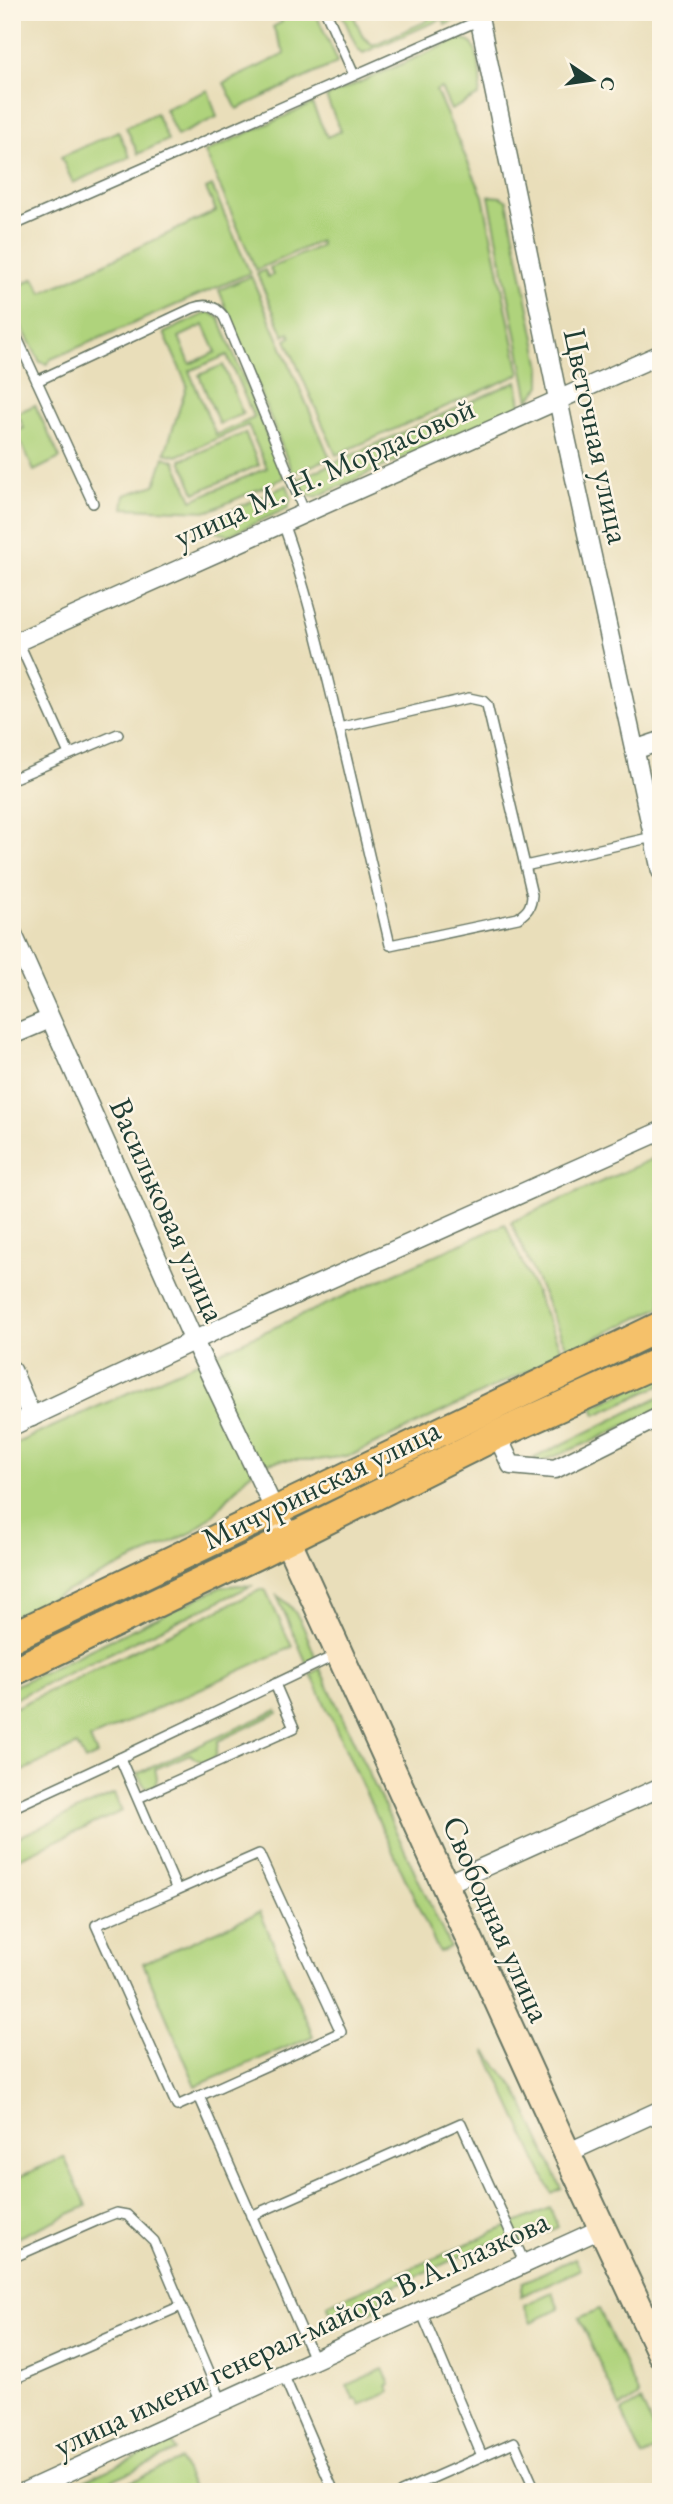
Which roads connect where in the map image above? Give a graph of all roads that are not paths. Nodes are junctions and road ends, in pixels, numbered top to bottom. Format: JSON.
{"nodes":[{"id":1,"x":326,"y":12,"type":"edge"},
{"id":2,"x":479,"y":16,"type":"edge"},
{"id":3,"x":354,"y":75,"type":"junction"},
{"id":4,"x":12,"y":226,"type":"edge"},
{"id":5,"x":12,"y":327,"type":"edge"},
{"id":6,"x":661,"y":354,"type":"edge"},
{"id":7,"x":37,"y":381,"type":"junction"},
{"id":8,"x":559,"y":400,"type":"junction"},
{"id":9,"x":93,"y":503,"type":"dead end"},
{"id":10,"x":306,"y":513,"type":"junction"},
{"id":11,"x":283,"y":523,"type":"junction"},
{"id":12,"x":15,"y":643,"type":"edge"},
{"id":13,"x":339,"y":728,"type":"junction"},
{"id":14,"x":118,"y":734,"type":"dead end"},
{"id":15,"x":661,"y":741,"type":"edge"},
{"id":16,"x":634,"y":750,"type":"junction"},
{"id":17,"x":69,"y":754,"type":"junction"},
{"id":18,"x":12,"y":779,"type":"edge"},
{"id":19,"x":653,"y":837,"type":"junction"},
{"id":20,"x":525,"y":866,"type":"junction"},
{"id":21,"x":661,"y":871,"type":"edge"},
{"id":22,"x":12,"y":932,"type":"edge"},
{"id":23,"x":50,"y":1019,"type":"junction"},
{"id":24,"x":12,"y":1035,"type":"edge"},
{"id":25,"x":661,"y":1131,"type":"edge"},
{"id":26,"x":661,"y":1326,"type":"edge"},
{"id":27,"x":194,"y":1341,"type":"junction"},
{"id":28,"x":661,"y":1361,"type":"edge"},
{"id":29,"x":12,"y":1370,"type":"edge"},
{"id":30,"x":661,"y":1416,"type":"edge"},
{"id":31,"x":32,"y":1417,"type":"junction"},
{"id":32,"x":12,"y":1426,"type":"edge"},
{"id":33,"x":496,"y":1436,"type":"junction"},
{"id":34,"x":275,"y":1511,"type":"junction"},
{"id":35,"x":288,"y":1539,"type":"junction"},
{"id":36,"x":12,"y":1637,"type":"edge"},
{"id":37,"x":340,"y":1654,"type":"junction"},
{"id":38,"x":12,"y":1672,"type":"edge"},
{"id":39,"x":275,"y":1684,"type":"junction"},
{"id":40,"x":120,"y":1758,"type":"junction"},
{"id":41,"x":661,"y":1787,"type":"edge"},
{"id":42,"x":138,"y":1798,"type":"junction"},
{"id":43,"x":12,"y":1808,"type":"edge"},
{"id":44,"x":444,"y":1885,"type":"junction"},
{"id":45,"x":177,"y":1890,"type":"junction"},
{"id":46,"x":199,"y":2096,"type":"junction"},
{"id":47,"x":661,"y":2110,"type":"edge"},
{"id":48,"x":567,"y":2153,"type":"junction"},
{"id":49,"x":251,"y":2216,"type":"junction"},
{"id":50,"x":603,"y":2228,"type":"junction"},
{"id":51,"x":12,"y":2258,"type":"edge"},
{"id":52,"x":525,"y":2264,"type":"junction"},
{"id":53,"x":181,"y":2306,"type":"junction"},
{"id":54,"x":421,"y":2311,"type":"junction"},
{"id":55,"x":661,"y":2354,"type":"edge"},
{"id":56,"x":314,"y":2359,"type":"junction"},
{"id":57,"x":283,"y":2374,"type":"junction"},
{"id":58,"x":12,"y":2380,"type":"edge"},
{"id":59,"x":222,"y":2402,"type":"junction"},
{"id":60,"x":482,"y":2456,"type":"junction"},
{"id":61,"x":24,"y":2492,"type":"edge"},
{"id":62,"x":334,"y":2492,"type":"edge"},
{"id":63,"x":401,"y":2492,"type":"edge"},
{"id":64,"x":536,"y":2492,"type":"edge"}],
"edges":[{"from":1,"to":3,"type":"lane"},
{"from":2,"to":3,"type":"lane"},
{"from":2,"to":8,"type":"street","name":"Цветочная улица"},
{"from":3,"to":4,"type":"lane"},
{"from":5,"to":7,"type":"lane"},
{"from":6,"to":8,"type":"street","name":"улица М. Н. Мордасовой"},
{"from":7,"to":9,"type":"lane"},
{"from":7,"to":10,"type":"lane"},
{"from":8,"to":10,"type":"street","name":"улица М. Н. Мордасовой"},
{"from":8,"to":16,"type":"street","name":"Цветочная улица"},
{"from":10,"to":11,"type":"street","name":"улица М. Н. Мордасовой"},
{"from":11,"to":12,"type":"street","name":"улица М. Н. Мордасовой"},
{"from":11,"to":13,"type":"lane"},
{"from":12,"to":17,"type":"lane"},
{"from":13,"to":20,"type":"lane"},
{"from":13,"to":20,"type":"lane"},
{"from":14,"to":17,"type":"lane"},
{"from":15,"to":16,"type":"street"},
{"from":16,"to":19,"type":"street","name":"Цветочная улица"},
{"from":17,"to":18,"type":"lane"},
{"from":19,"to":20,"type":"lane"},
{"from":19,"to":21,"type":"street","name":"Цветочная улица"},
{"from":22,"to":23,"type":"street","name":"Васильковая улица"},
{"from":23,"to":24,"type":"street"},
{"from":23,"to":27,"type":"street","name":"Васильковая улица"},
{"from":25,"to":27,"type":"street"},
{"from":26,"to":34,"type":"main road","name":"Мичуринская улица"},
{"from":27,"to":31,"type":"street"},
{"from":27,"to":34,"type":"street","name":"Васильковая улица"},
{"from":28,"to":33,"type":"main road","name":"Мичуринская улица"},
{"from":29,"to":31,"type":"street"},
{"from":30,"to":33,"type":"street"},
{"from":31,"to":32,"type":"street"},
{"from":33,"to":35,"type":"main road","name":"Мичуринская улица"},
{"from":34,"to":35,"type":"main road","name":"Свободная улица"},
{"from":34,"to":36,"type":"main road","name":"Мичуринская улица"},
{"from":35,"to":37,"type":"main road","name":"Свободная улица"},
{"from":35,"to":38,"type":"main road","name":"Мичуринская улица"},
{"from":37,"to":39,"type":"lane"},
{"from":37,"to":44,"type":"main road","name":"Свободная улица"},
{"from":39,"to":40,"type":"lane"},
{"from":39,"to":42,"type":"lane"},
{"from":40,"to":42,"type":"lane"},
{"from":40,"to":43,"type":"lane"},
{"from":41,"to":44,"type":"street"},
{"from":42,"to":45,"type":"lane"},
{"from":44,"to":48,"type":"main road","name":"Свободная улица"},
{"from":45,"to":46,"type":"lane"},
{"from":45,"to":46,"type":"lane"},
{"from":46,"to":49,"type":"lane"},
{"from":47,"to":48,"type":"street"},
{"from":48,"to":50,"type":"main road","name":"Свободная улица"},
{"from":49,"to":52,"type":"lane"},
{"from":49,"to":56,"type":"lane"},
{"from":50,"to":52,"type":"street","name":"улица имени генерал-майора В.А.Глазкова"},
{"from":50,"to":55,"type":"main road","name":"Свободная улица"},
{"from":51,"to":53,"type":"lane"},
{"from":52,"to":54,"type":"street","name":"улица имени генерал-майора В.А.Глазкова"},
{"from":53,"to":58,"type":"lane"},
{"from":53,"to":59,"type":"lane"},
{"from":54,"to":56,"type":"street","name":"улица имени генерал-майора В.А.Глазкова"},
{"from":54,"to":60,"type":"lane"},
{"from":56,"to":57,"type":"street","name":"улица имени генерал-майора В.А.Глазкова"},
{"from":57,"to":59,"type":"street","name":"улица имени генерал-майора В.А.Глазкова"},
{"from":57,"to":62,"type":"lane"},
{"from":59,"to":61,"type":"street","name":"улица имени генерал-майора В.А.Глазкова"},
{"from":60,"to":63,"type":"lane"},
{"from":60,"to":64,"type":"lane"}]}
